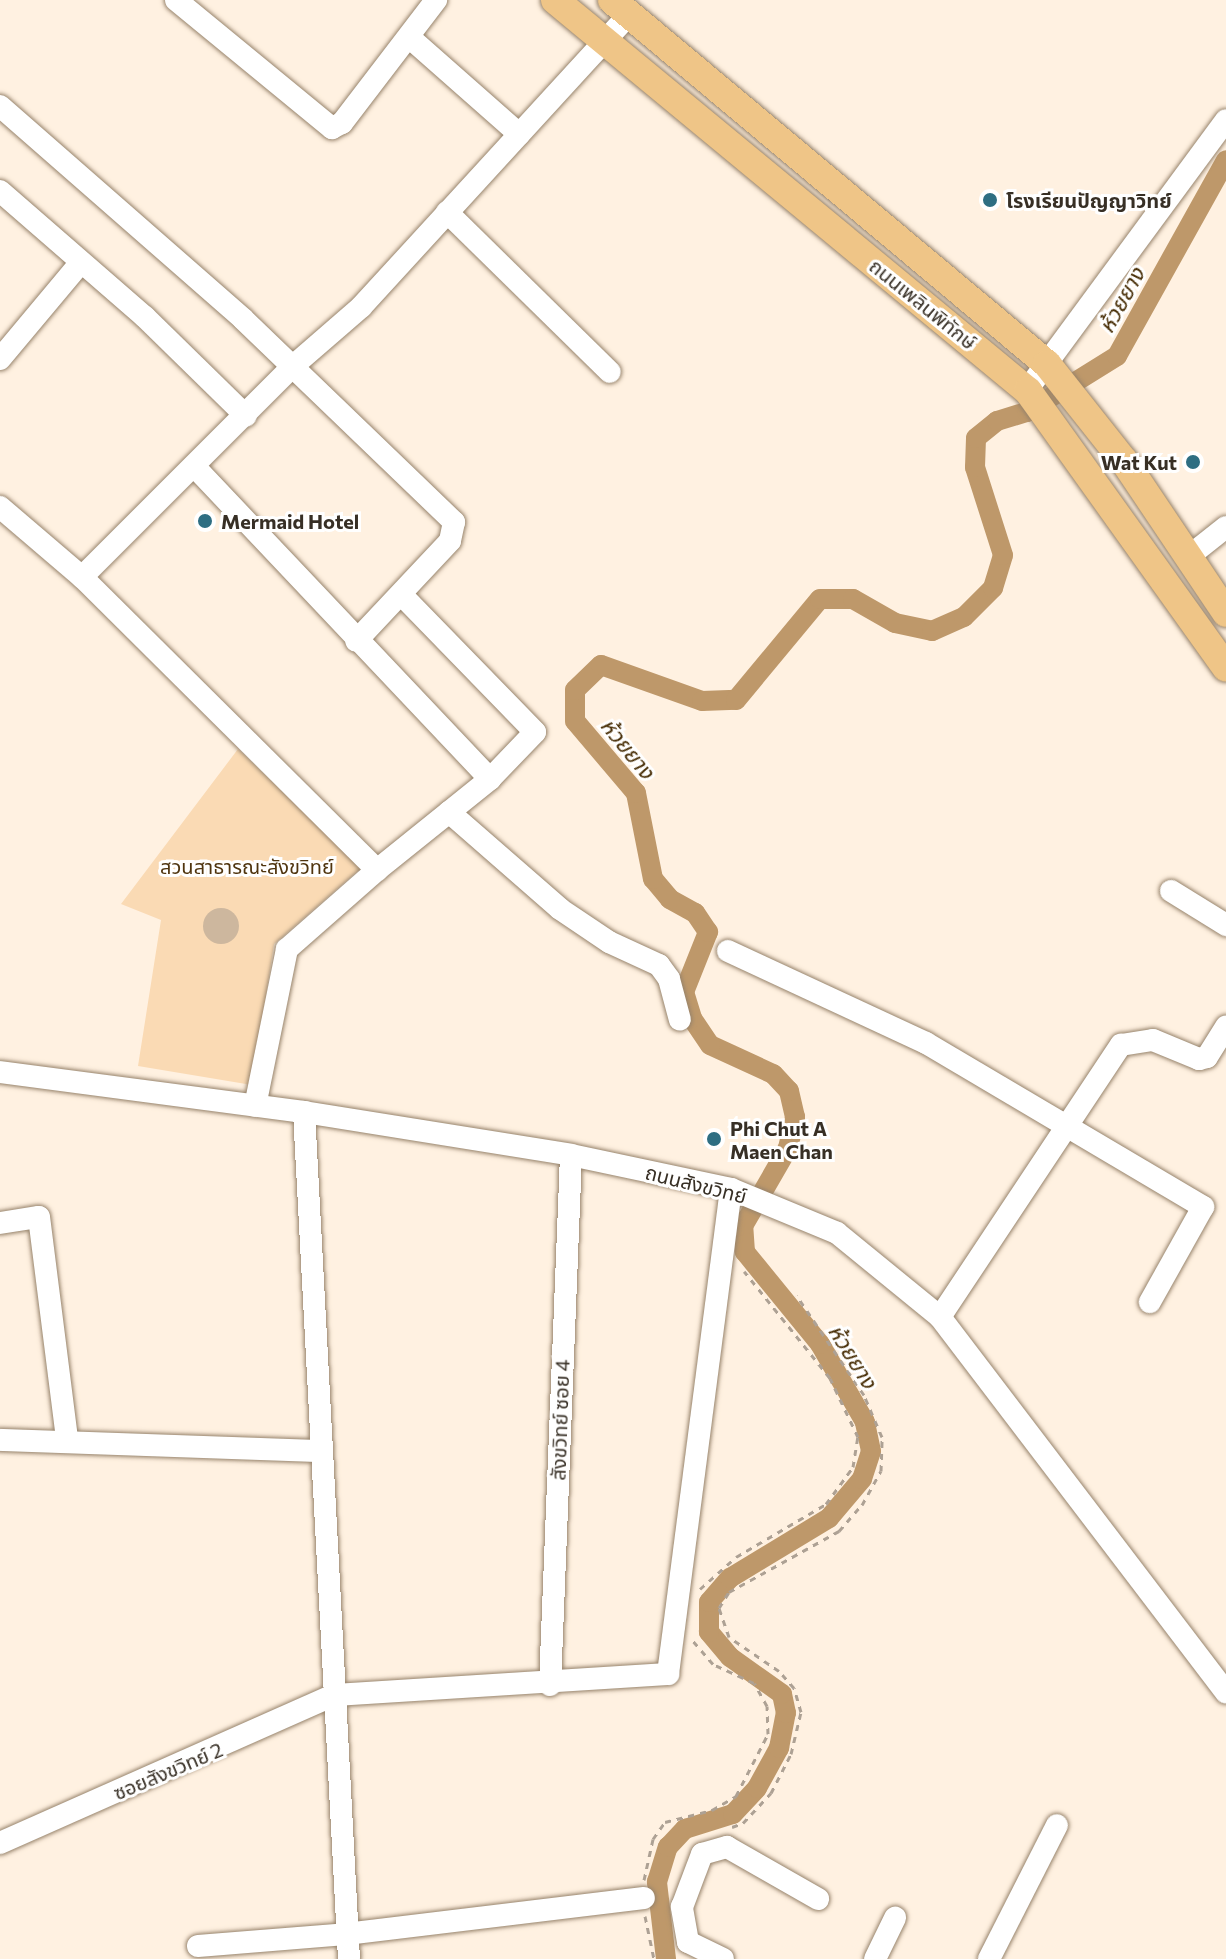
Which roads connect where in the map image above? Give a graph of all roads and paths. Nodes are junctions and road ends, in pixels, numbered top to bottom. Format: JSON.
{"nodes":[{"id":1,"x":176,"y":0,"type":"edge"},
{"id":2,"x":436,"y":0,"type":"edge"},
{"id":3,"x":555,"y":0,"type":"edge"},
{"id":4,"x":621,"y":7,"type":"edge"},
{"id":5,"x":409,"y":37,"type":"junction"},
{"id":6,"x":604,"y":42,"type":"junction"},
{"id":7,"x":0,"y":106,"type":"edge"},
{"id":8,"x":1226,"y":120,"type":"edge"},
{"id":9,"x":519,"y":134,"type":"junction"},
{"id":10,"x":0,"y":191,"type":"edge"},
{"id":11,"x":447,"y":212,"type":"junction"},
{"id":12,"x":81,"y":262,"type":"junction"},
{"id":13,"x":0,"y":359,"type":"edge"},
{"id":14,"x":1047,"y":364,"type":"junction"},
{"id":15,"x":293,"y":366,"type":"junction"},
{"id":16,"x":610,"y":372,"type":"dead end"},
{"id":17,"x":1027,"y":390,"type":"junction"},
{"id":18,"x":246,"y":416,"type":"junction"},
{"id":19,"x":194,"y":466,"type":"junction"},
{"id":20,"x":0,"y":507,"type":"edge"},
{"id":21,"x":1226,"y":527,"type":"edge"},
{"id":22,"x":1188,"y":557,"type":"junction"},
{"id":23,"x":82,"y":577,"type":"junction"},
{"id":24,"x":401,"y":594,"type":"junction"},
{"id":25,"x":1226,"y":613,"type":"edge"},
{"id":26,"x":356,"y":641,"type":"junction"},
{"id":27,"x":1226,"y":668,"type":"edge"},
{"id":28,"x":490,"y":779,"type":"junction"},
{"id":29,"x":449,"y":812,"type":"junction"},
{"id":30,"x":377,"y":870,"type":"junction"},
{"id":31,"x":1171,"y":891,"type":"dead end"},
{"id":32,"x":1226,"y":925,"type":"edge"},
{"id":33,"x":728,"y":951,"type":"dead end"},
{"id":34,"x":680,"y":1020,"type":"dead end"},
{"id":35,"x":1226,"y":1026,"type":"edge"},
{"id":36,"x":0,"y":1072,"type":"edge"},
{"id":37,"x":255,"y":1106,"type":"junction"},
{"id":38,"x":304,"y":1112,"type":"junction"},
{"id":39,"x":1069,"y":1124,"type":"junction"},
{"id":40,"x":571,"y":1155,"type":"junction"},
{"id":41,"x":731,"y":1189,"type":"junction"},
{"id":42,"x":0,"y":1223,"type":"edge"},
{"id":43,"x":744,"y":1271,"type":"dead end"},
{"id":44,"x":797,"y":1296,"type":"dead end"},
{"id":45,"x":1150,"y":1302,"type":"dead end"},
{"id":46,"x":940,"y":1317,"type":"junction"},
{"id":47,"x":0,"y":1440,"type":"edge"},
{"id":48,"x":67,"y":1440,"type":"junction"},
{"id":49,"x":321,"y":1451,"type":"junction"},
{"id":50,"x":692,"y":1599,"type":"dead end"},
{"id":51,"x":691,"y":1633,"type":"dead end"},
{"id":52,"x":550,"y":1685,"type":"junction"},
{"id":53,"x":1226,"y":1692,"type":"edge"},
{"id":54,"x":334,"y":1695,"type":"junction"},
{"id":55,"x":1057,"y":1825,"type":"dead end"},
{"id":56,"x":723,"y":1830,"type":"dead end"},
{"id":57,"x":0,"y":1843,"type":"edge"},
{"id":58,"x":644,"y":1898,"type":"junction"},
{"id":59,"x":818,"y":1899,"type":"dead end"},
{"id":60,"x":895,"y":1918,"type":"dead end"},
{"id":61,"x":346,"y":1934,"type":"junction"},
{"id":62,"x":198,"y":1946,"type":"dead end"},
{"id":63,"x":349,"y":1959,"type":"edge"},
{"id":64,"x":654,"y":1959,"type":"edge"},
{"id":65,"x":723,"y":1959,"type":"edge"},
{"id":66,"x":875,"y":1959,"type":"edge"},
{"id":67,"x":989,"y":1959,"type":"edge"}],
"edges":[{"from":1,"to":5,"type":"street"},
{"from":2,"to":5,"type":"street"},
{"from":3,"to":6,"type":"main road","name":"ถนนเพลินพิทักษ์"},
{"from":4,"to":6,"type":"street"},
{"from":4,"to":14,"type":"main road","name":"ถนนเพลินพิทักษ์"},
{"from":5,"to":9,"type":"street"},
{"from":6,"to":9,"type":"street"},
{"from":6,"to":17,"type":"main road","name":"ถนนเพลินพิทักษ์"},
{"from":7,"to":15,"type":"street"},
{"from":8,"to":14,"type":"street"},
{"from":9,"to":11,"type":"street"},
{"from":10,"to":12,"type":"street"},
{"from":11,"to":15,"type":"street"},
{"from":11,"to":16,"type":"street"},
{"from":12,"to":13,"type":"street"},
{"from":12,"to":18,"type":"street"},
{"from":14,"to":17,"type":"street"},
{"from":14,"to":22,"type":"main road","name":"ถนนเพลินพิทักษ์"},
{"from":15,"to":18,"type":"street"},
{"from":15,"to":24,"type":"street"},
{"from":17,"to":27,"type":"main road","name":"ถนนเพลินพิทักษ์"},
{"from":18,"to":19,"type":"street"},
{"from":19,"to":23,"type":"street"},
{"from":19,"to":26,"type":"street"},
{"from":20,"to":23,"type":"street"},
{"from":21,"to":22,"type":"street"},
{"from":22,"to":25,"type":"main road","name":"ถนนเพลินพิทักษ์"},
{"from":23,"to":30,"type":"street"},
{"from":24,"to":26,"type":"street"},
{"from":24,"to":28,"type":"street"},
{"from":26,"to":28,"type":"street"},
{"from":28,"to":29,"type":"street"},
{"from":29,"to":30,"type":"street"},
{"from":29,"to":34,"type":"street"},
{"from":30,"to":37,"type":"street"},
{"from":31,"to":32,"type":"street"},
{"from":33,"to":39,"type":"street"},
{"from":35,"to":39,"type":"street"},
{"from":36,"to":37,"type":"street","name":"ถนนสังขวิทย์"},
{"from":37,"to":38,"type":"street","name":"ถนนสังขวิทย์"},
{"from":38,"to":40,"type":"street","name":"ถนนสังขวิทย์"},
{"from":38,"to":49,"type":"street"},
{"from":39,"to":45,"type":"street"},
{"from":39,"to":46,"type":"street"},
{"from":40,"to":41,"type":"street","name":"ถนนสังขวิทย์"},
{"from":40,"to":52,"type":"street","name":"สังขวิทย์ ซอย 4"},
{"from":41,"to":46,"type":"street","name":"ถนนสังขวิทย์"},
{"from":41,"to":52,"type":"street"},
{"from":42,"to":48,"type":"street"},
{"from":43,"to":50,"type":"path"},
{"from":44,"to":56,"type":"path"},
{"from":46,"to":53,"type":"street","name":"ถนนสังขวิทย์"},
{"from":47,"to":48,"type":"street"},
{"from":48,"to":49,"type":"street"},
{"from":49,"to":54,"type":"street"},
{"from":51,"to":58,"type":"path"},
{"from":52,"to":54,"type":"street"},
{"from":54,"to":57,"type":"street","name":"ซอยสังขวิทย์ 2"},
{"from":54,"to":61,"type":"street"},
{"from":55,"to":67,"type":"street"},
{"from":58,"to":61,"type":"street"},
{"from":58,"to":64,"type":"path"},
{"from":59,"to":65,"type":"street"},
{"from":60,"to":66,"type":"street"},
{"from":61,"to":62,"type":"street"},
{"from":61,"to":63,"type":"street"}]}
